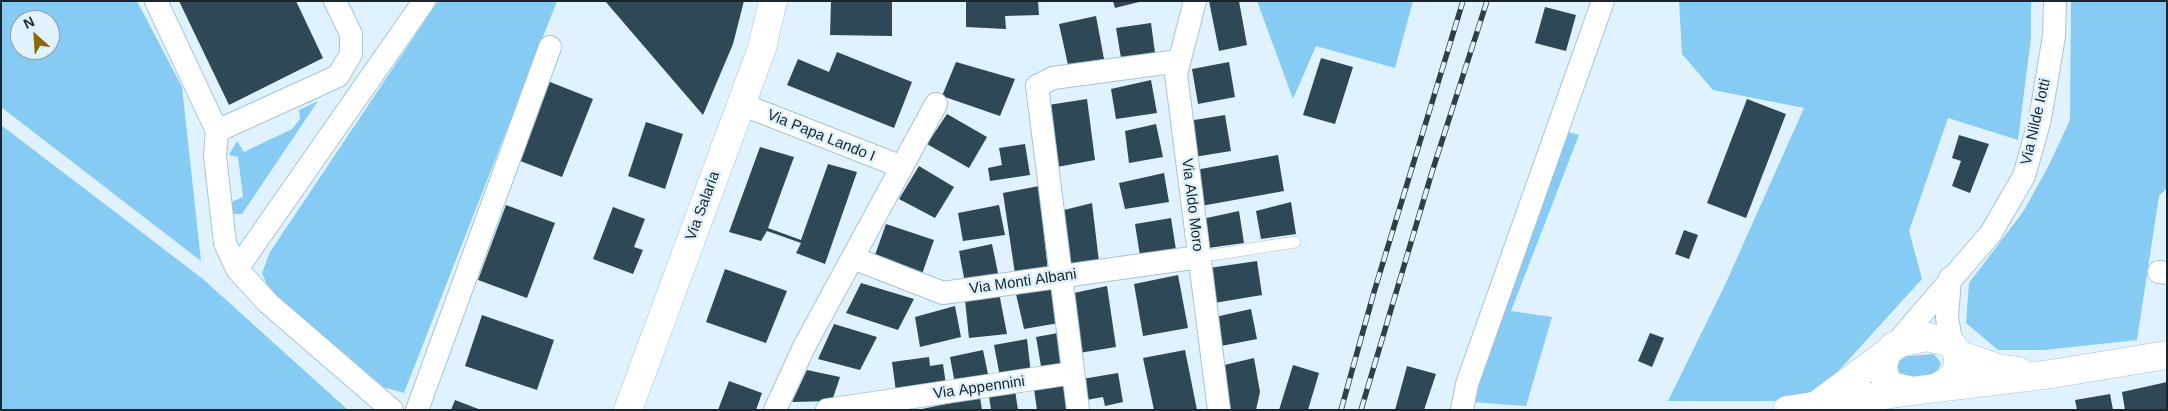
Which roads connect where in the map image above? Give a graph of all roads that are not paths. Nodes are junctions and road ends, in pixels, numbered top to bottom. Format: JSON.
{"nodes":[{"id":1,"x":156,"y":1,"type":"edge"},
{"id":2,"x":335,"y":1,"type":"edge"},
{"id":3,"x":424,"y":1,"type":"edge"},
{"id":4,"x":773,"y":1,"type":"edge"},
{"id":5,"x":1195,"y":1,"type":"edge"},
{"id":6,"x":1603,"y":1,"type":"edge"},
{"id":7,"x":2055,"y":1,"type":"edge"},
{"id":8,"x":550,"y":47,"type":"dead end"},
{"id":9,"x":1179,"y":61,"type":"junction"},
{"id":10,"x":741,"y":104,"type":"junction"},
{"id":11,"x":936,"y":104,"type":"dead end"},
{"id":12,"x":217,"y":132,"type":"junction"},
{"id":13,"x":902,"y":167,"type":"junction"},
{"id":14,"x":1295,"y":242,"type":"dead end"},
{"id":15,"x":1199,"y":256,"type":"junction"},
{"id":16,"x":853,"y":258,"type":"junction"},
{"id":17,"x":237,"y":269,"type":"junction"},
{"id":18,"x":1060,"y":277,"type":"junction"},
{"id":19,"x":1950,"y":278,"type":"junction"},
{"id":20,"x":1955,"y":349,"type":"junction"},
{"id":21,"x":1888,"y":355,"type":"junction"},
{"id":22,"x":2167,"y":355,"type":"edge"},
{"id":23,"x":1072,"y":374,"type":"junction"},
{"id":24,"x":2051,"y":374,"type":"junction"},
{"id":25,"x":1924,"y":390,"type":"junction"},
{"id":26,"x":1874,"y":403,"type":"edge"},
{"id":27,"x":1816,"y":405,"type":"junction"},
{"id":28,"x":1463,"y":409,"type":"edge"},
{"id":29,"x":392,"y":410,"type":"edge"},
{"id":30,"x":417,"y":410,"type":"edge"},
{"id":31,"x":628,"y":410,"type":"edge"},
{"id":32,"x":775,"y":410,"type":"edge"},
{"id":33,"x":827,"y":410,"type":"edge"},
{"id":34,"x":1078,"y":410,"type":"edge"},
{"id":35,"x":1219,"y":410,"type":"edge"},
{"id":36,"x":1787,"y":410,"type":"edge"}],
"edges":[{"from":1,"to":12,"type":"street"},
{"from":2,"to":12,"type":"street"},
{"from":3,"to":17,"type":"street"},
{"from":4,"to":10,"type":"main road","name":"Via Salaria"},
{"from":5,"to":9,"type":"street","name":"Via Aldo Moro"},
{"from":6,"to":28,"type":"street"},
{"from":7,"to":19,"type":"street","name":"Via Nilde Iotti"},
{"from":8,"to":30,"type":"street"},
{"from":9,"to":15,"type":"street","name":"Via Aldo Moro"},
{"from":9,"to":18,"type":"street"},
{"from":10,"to":13,"type":"street","name":"Via Papa Lando I"},
{"from":10,"to":31,"type":"main road","name":"Via Salaria"},
{"from":11,"to":13,"type":"street"},
{"from":12,"to":17,"type":"street"},
{"from":13,"to":16,"type":"street"},
{"from":14,"to":15,"type":"lane"},
{"from":15,"to":18,"type":"street","name":"Via Monti Albani"},
{"from":15,"to":35,"type":"street","name":"Via Aldo Moro"},
{"from":16,"to":18,"type":"street","name":"Via Monti Albani"},
{"from":16,"to":32,"type":"street"},
{"from":17,"to":29,"type":"street"},
{"from":18,"to":23,"type":"street"},
{"from":19,"to":20,"type":"street"},
{"from":19,"to":21,"type":"street","name":"Via Nilde Iotti"},
{"from":20,"to":21,"type":"main road"},
{"from":20,"to":24,"type":"main road"},
{"from":20,"to":25,"type":"main road"},
{"from":21,"to":25,"type":"main road"},
{"from":21,"to":26,"type":"street"},
{"from":21,"to":27,"type":"main road"},
{"from":22,"to":24,"type":"main road"},
{"from":23,"to":33,"type":"street","name":"Via Appennini"},
{"from":23,"to":34,"type":"street"},
{"from":24,"to":25,"type":"main road"},
{"from":25,"to":26,"type":"main road"},
{"from":26,"to":27,"type":"main road"},
{"from":27,"to":36,"type":"main road"}]}
